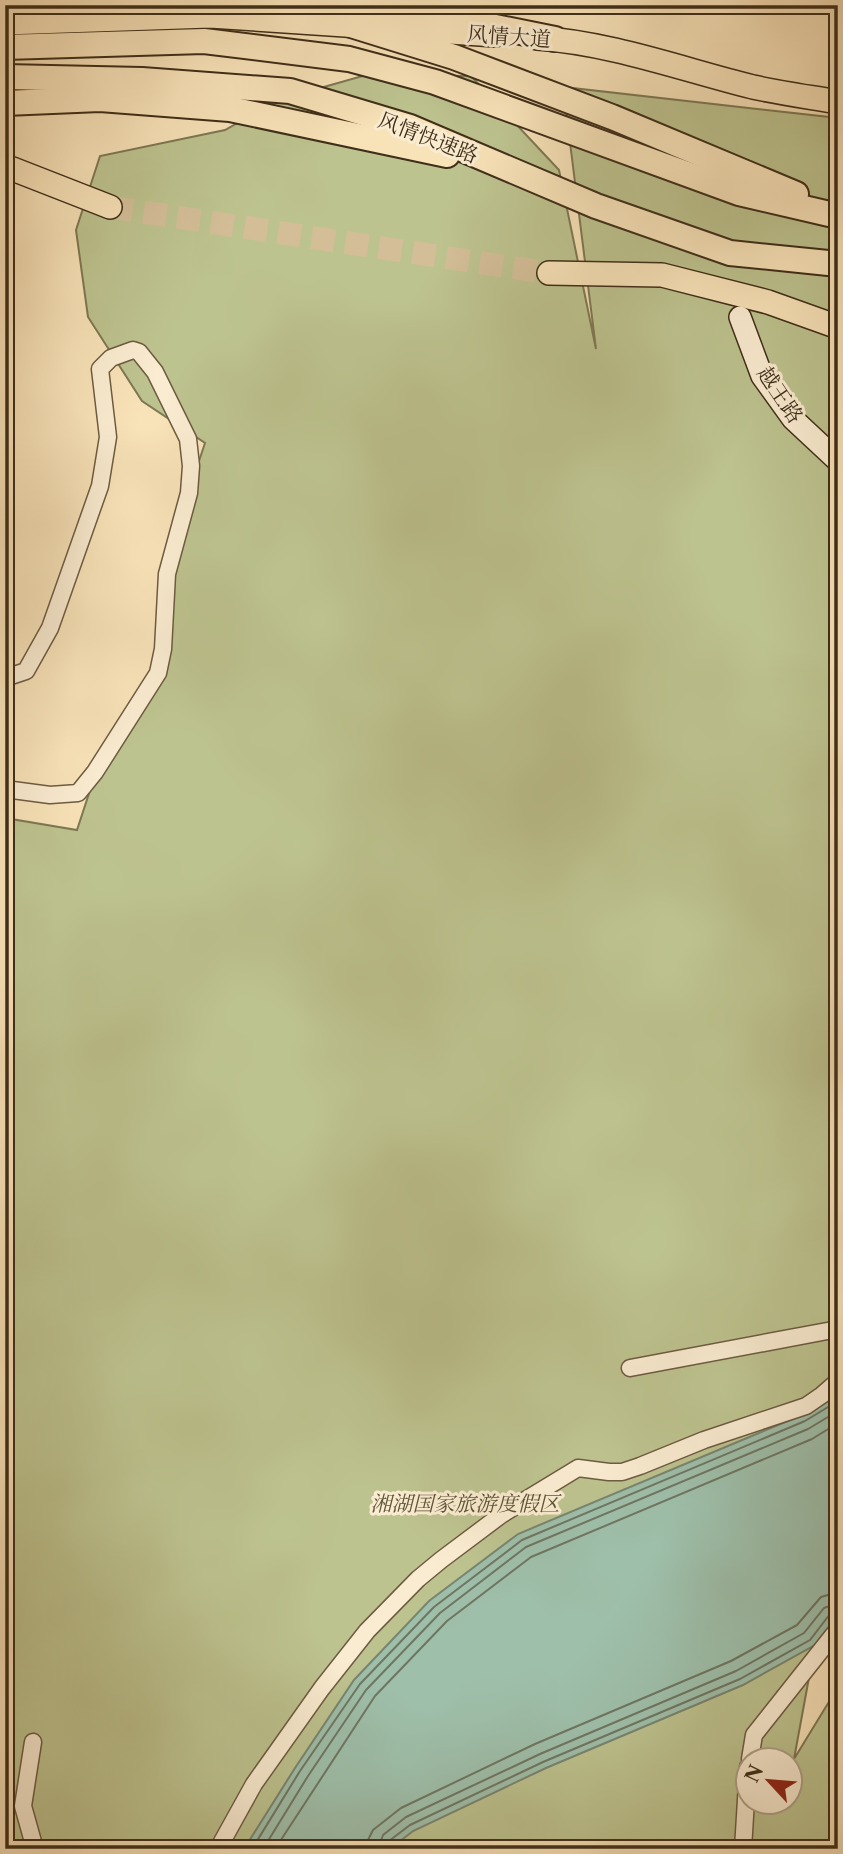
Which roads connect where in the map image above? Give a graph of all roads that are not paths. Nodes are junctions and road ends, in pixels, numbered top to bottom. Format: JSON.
{"nodes":[{"id":1,"x":357,"y":15,"type":"edge"},
{"id":2,"x":5,"y":23,"type":"edge"},
{"id":3,"x":555,"y":39,"type":"joint"},
{"id":4,"x":5,"y":47,"type":"edge"},
{"id":5,"x":5,"y":77,"type":"edge"},
{"id":6,"x":838,"y":102,"type":"edge"},
{"id":7,"x":5,"y":103,"type":"edge"},
{"id":8,"x":5,"y":166,"type":"edge"},
{"id":9,"x":506,"y":168,"type":"junction"},
{"id":10,"x":838,"y":202,"type":"edge"},
{"id":11,"x":110,"y":207,"type":"tunnel mouth"},
{"id":12,"x":838,"y":215,"type":"edge"},
{"id":13,"x":838,"y":264,"type":"edge"},
{"id":14,"x":549,"y":274,"type":"tunnel mouth"},
{"id":15,"x":740,"y":317,"type":"dead end"},
{"id":16,"x":838,"y":327,"type":"edge"},
{"id":17,"x":838,"y":461,"type":"edge"},
{"id":18,"x":5,"y":678,"type":"edge"},
{"id":19,"x":5,"y":789,"type":"edge"},
{"id":20,"x":838,"y":1328,"type":"edge"},
{"id":21,"x":630,"y":1368,"type":"dead end"},
{"id":22,"x":838,"y":1381,"type":"edge"},
{"id":23,"x":838,"y":1629,"type":"edge"},
{"id":24,"x":33,"y":1742,"type":"dead end"},
{"id":25,"x":752,"y":1745,"type":"edge"},
{"id":26,"x":745,"y":1815,"type":"edge"},
{"id":27,"x":35,"y":1849,"type":"edge"},
{"id":28,"x":218,"y":1849,"type":"edge"},
{"id":29,"x":743,"y":1849,"type":"edge"}],
"edges":[{"from":1,"to":2,"type":"main road"},
{"from":1,"to":3,"type":"highway"},
{"from":1,"to":10,"type":"highway"},
{"from":3,"to":6,"type":"main road","name":"风情大道"},
{"from":4,"to":12,"type":"highway"},
{"from":5,"to":9,"type":"highway","name":"风情快速路"},
{"from":7,"to":9,"type":"highway"},
{"from":8,"to":11,"type":"main road"},
{"from":9,"to":13,"type":"highway","name":"风情快速路"},
{"from":14,"to":16,"type":"main road"},
{"from":15,"to":17,"type":"main road","name":"越王路"},
{"from":18,"to":19,"type":"street"},
{"from":20,"to":21,"type":"street"},
{"from":22,"to":28,"type":"street"},
{"from":23,"to":25,"type":"street"},
{"from":24,"to":27,"type":"street"},
{"from":26,"to":29,"type":"street"}]}
